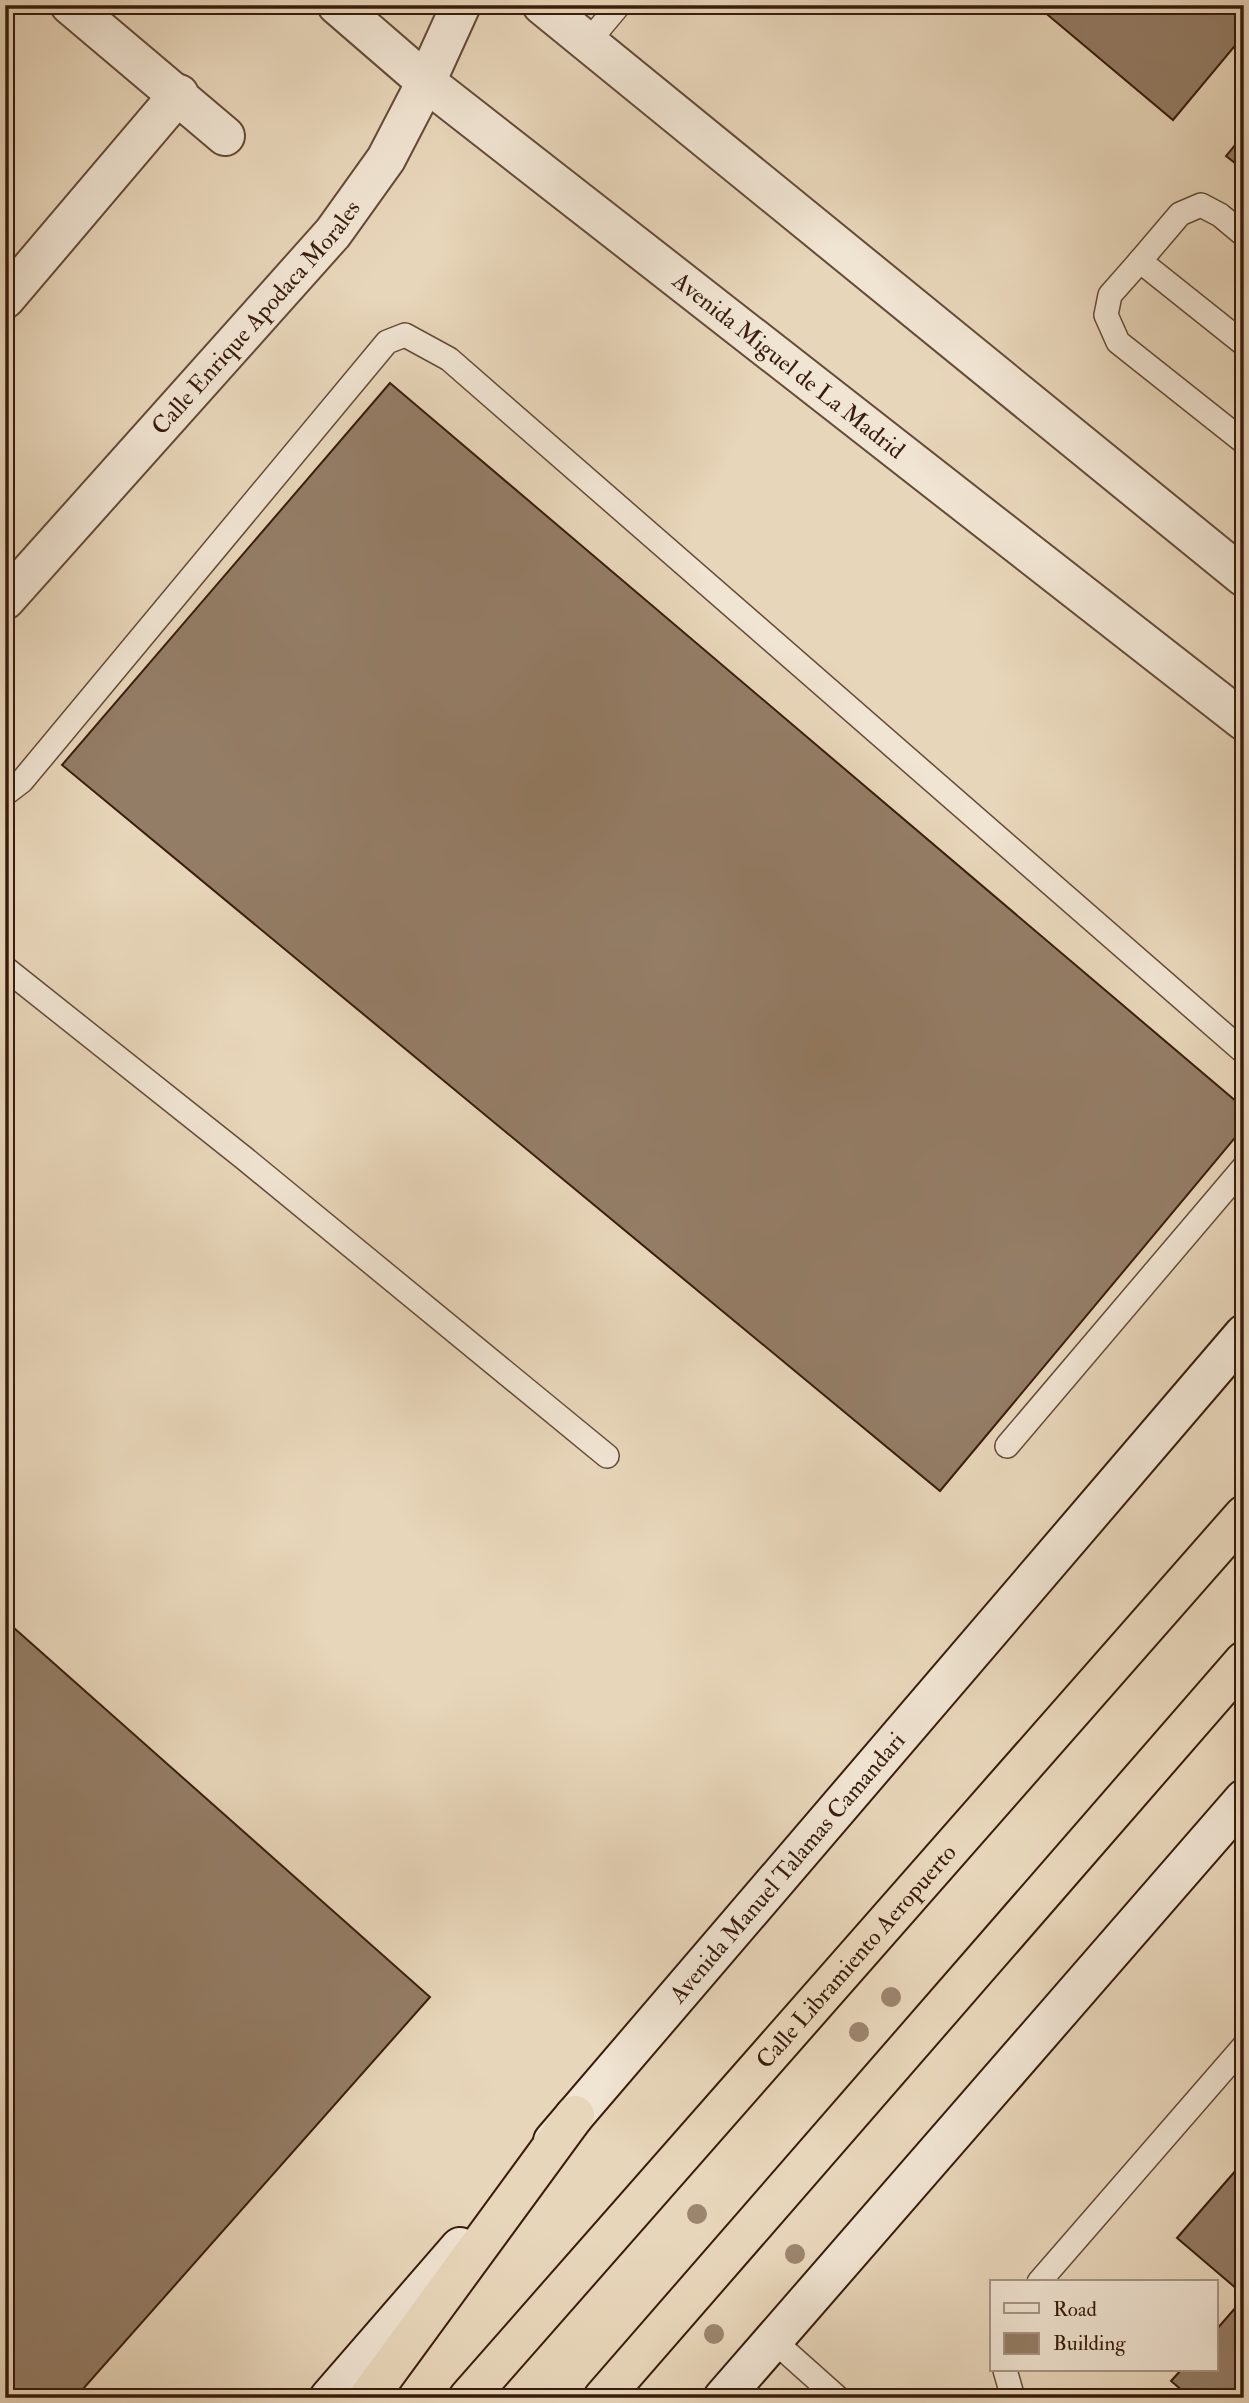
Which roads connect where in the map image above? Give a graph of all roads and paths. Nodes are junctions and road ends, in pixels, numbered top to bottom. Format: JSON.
{"nodes":[{"id":1,"x":70,"y":5,"type":"edge"},
{"id":2,"x":337,"y":5,"type":"edge"},
{"id":3,"x":461,"y":5,"type":"edge"},
{"id":4,"x":542,"y":5,"type":"edge"},
{"id":5,"x":619,"y":5,"type":"edge"},
{"id":6,"x":588,"y":42,"type":"junction"},
{"id":7,"x":426,"y":82,"type":"junction"},
{"id":8,"x":178,"y":94,"type":"junction"},
{"id":9,"x":225,"y":136,"type":"dead end"},
{"id":10,"x":1244,"y":235,"type":"edge"},
{"id":11,"x":1140,"y":261,"type":"junction"},
{"id":12,"x":5,"y":299,"type":"edge"},
{"id":13,"x":1244,"y":344,"type":"edge"},
{"id":14,"x":1244,"y":442,"type":"edge"},
{"id":15,"x":1244,"y":577,"type":"edge"},
{"id":16,"x":5,"y":600,"type":"edge"},
{"id":17,"x":1244,"y":721,"type":"edge"},
{"id":18,"x":5,"y":794,"type":"edge"},
{"id":19,"x":5,"y":968,"type":"edge"},
{"id":20,"x":1244,"y":1052,"type":"edge"},
{"id":21,"x":1244,"y":1167,"type":"edge"},
{"id":22,"x":1244,"y":1334,"type":"edge"},
{"id":23,"x":1007,"y":1446,"type":"dead end"},
{"id":24,"x":607,"y":1456,"type":"dead end"},
{"id":25,"x":1244,"y":1515,"type":"edge"},
{"id":26,"x":1244,"y":1661,"type":"edge"},
{"id":27,"x":1244,"y":1799,"type":"edge"},
{"id":28,"x":1244,"y":2046,"type":"edge"},
{"id":29,"x":575,"y":2115,"type":"junction"},
{"id":30,"x":1041,"y":2280,"type":"edge"},
{"id":31,"x":773,"y":2340,"type":"junction"},
{"id":32,"x":1006,"y":2372,"type":"edge"},
{"id":33,"x":329,"y":2398,"type":"edge"},
{"id":34,"x":368,"y":2398,"type":"edge"},
{"id":35,"x":468,"y":2398,"type":"edge"},
{"id":36,"x":604,"y":2398,"type":"edge"},
{"id":37,"x":723,"y":2398,"type":"edge"},
{"id":38,"x":838,"y":2398,"type":"edge"},
{"id":39,"x":1013,"y":2398,"type":"edge"}],
"edges":[{"from":1,"to":8,"type":"street"},
{"from":2,"to":7,"type":"street","name":"Avenida Miguel de La Madrid"},
{"from":3,"to":7,"type":"street","name":"Calle Enrique Apodaca Morales"},
{"from":4,"to":6,"type":"street"},
{"from":5,"to":6,"type":"lane"},
{"from":6,"to":15,"type":"street"},
{"from":7,"to":16,"type":"street","name":"Calle Enrique Apodaca Morales"},
{"from":7,"to":17,"type":"street","name":"Avenida Miguel de La Madrid"},
{"from":8,"to":9,"type":"street"},
{"from":8,"to":12,"type":"street"},
{"from":10,"to":11,"type":"lane"},
{"from":11,"to":13,"type":"lane"},
{"from":11,"to":14,"type":"lane"},
{"from":18,"to":20,"type":"lane"},
{"from":19,"to":24,"type":"lane"},
{"from":21,"to":23,"type":"lane"},
{"from":22,"to":29,"type":"street","name":"Avenida Manuel Talamas Camandari"},
{"from":25,"to":35,"type":"highway","name":"Calle Libramiento Aeropuerto"},
{"from":26,"to":36,"type":"highway"},
{"from":27,"to":31,"type":"street"},
{"from":28,"to":30,"type":"lane"},
{"from":29,"to":33,"type":"street","name":"Avenida Manuel Talamas Camandari"},
{"from":29,"to":34,"type":"highway"},
{"from":31,"to":37,"type":"street"},
{"from":31,"to":38,"type":"lane"},
{"from":32,"to":39,"type":"lane"}]}
